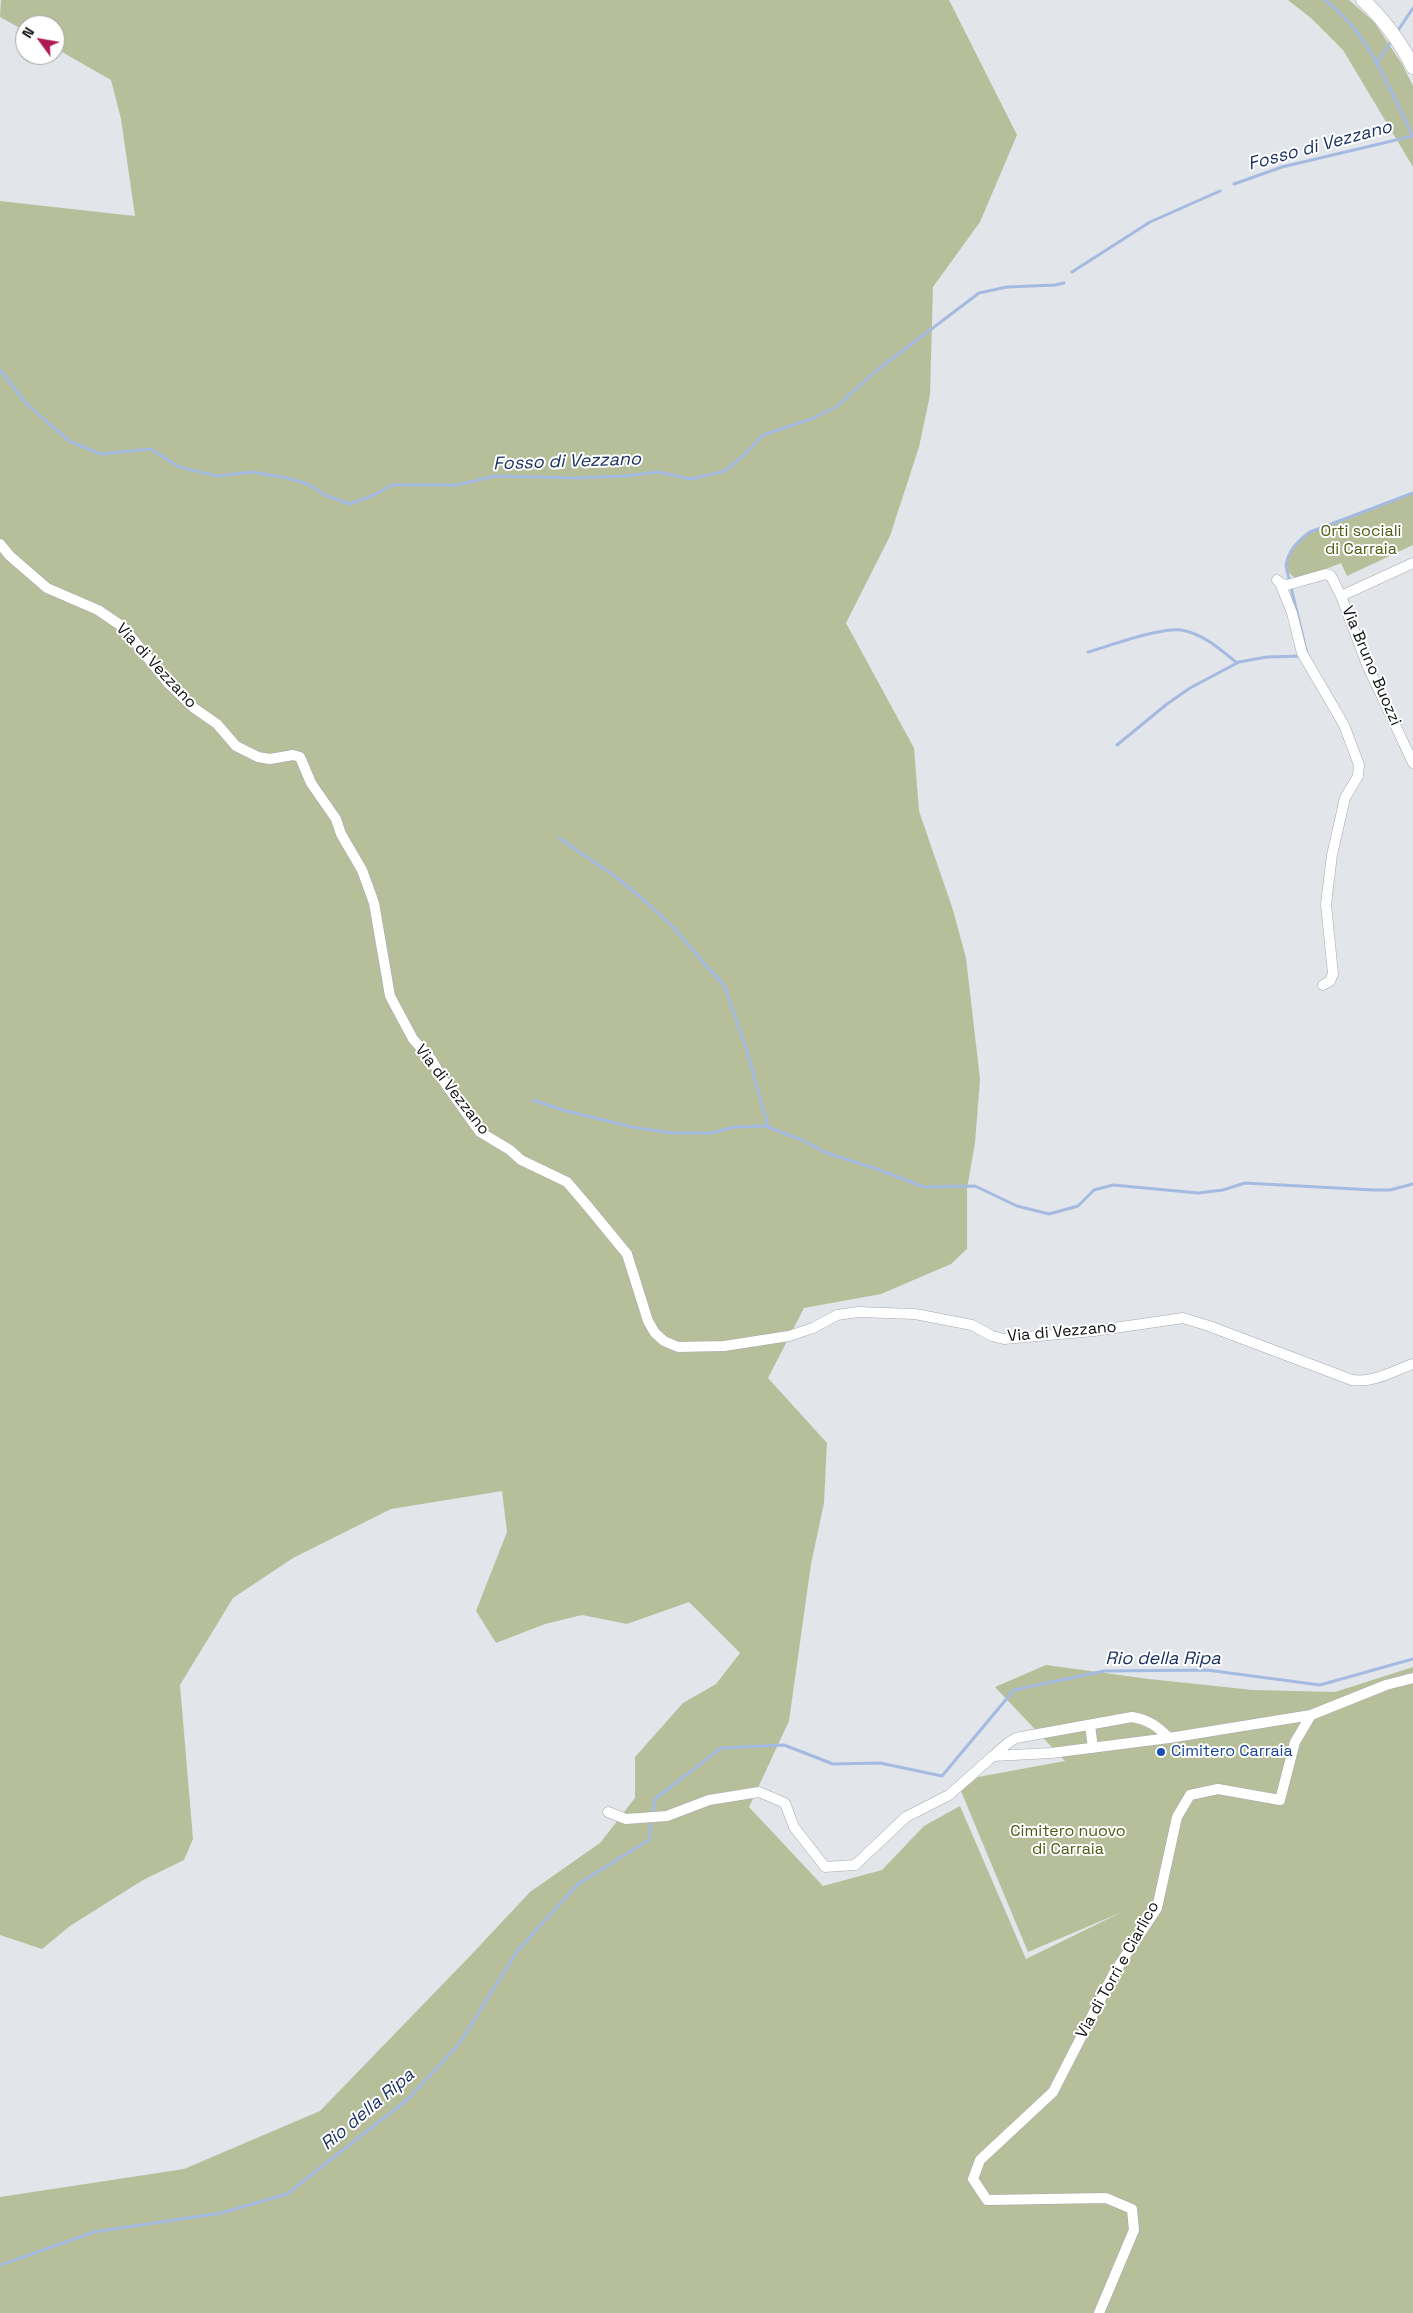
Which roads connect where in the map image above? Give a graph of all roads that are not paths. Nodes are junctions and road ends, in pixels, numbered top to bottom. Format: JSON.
{"nodes":[{"id":1,"x":1363,"y":0,"type":"edge"},
{"id":2,"x":1413,"y":67,"type":"edge"},
{"id":3,"x":0,"y":544,"type":"edge"},
{"id":4,"x":1413,"y":563,"type":"edge"},
{"id":5,"x":1341,"y":596,"type":"junction"},
{"id":6,"x":1413,"y":763,"type":"edge"},
{"id":7,"x":1322,"y":984,"type":"dead end"},
{"id":8,"x":1413,"y":1364,"type":"edge"},
{"id":9,"x":1413,"y":1678,"type":"edge"},
{"id":10,"x":1311,"y":1715,"type":"junction"},
{"id":11,"x":1090,"y":1725,"type":"junction"},
{"id":12,"x":1169,"y":1738,"type":"junction"},
{"id":13,"x":1093,"y":1748,"type":"junction"},
{"id":14,"x":994,"y":1756,"type":"junction"},
{"id":15,"x":608,"y":1812,"type":"dead end"},
{"id":16,"x":1099,"y":2313,"type":"edge"}],
"edges":[{"from":1,"to":2,"type":"main road"},
{"from":3,"to":8,"type":"street","name":"Via di Vezzano"},
{"from":4,"to":5,"type":"street","name":"Via Bruno Buozzi"},
{"from":5,"to":6,"type":"street","name":"Via Bruno Buozzi"},
{"from":5,"to":7,"type":"street","name":"Via Bruno Buozzi"},
{"from":9,"to":10,"type":"street"},
{"from":10,"to":12,"type":"street"},
{"from":10,"to":16,"type":"street","name":"Via di Torri e Ciarlico"},
{"from":11,"to":12,"type":"street"},
{"from":11,"to":13,"type":"street"},
{"from":11,"to":14,"type":"street"},
{"from":12,"to":13,"type":"street"},
{"from":13,"to":14,"type":"street"},
{"from":14,"to":15,"type":"street"}]}
